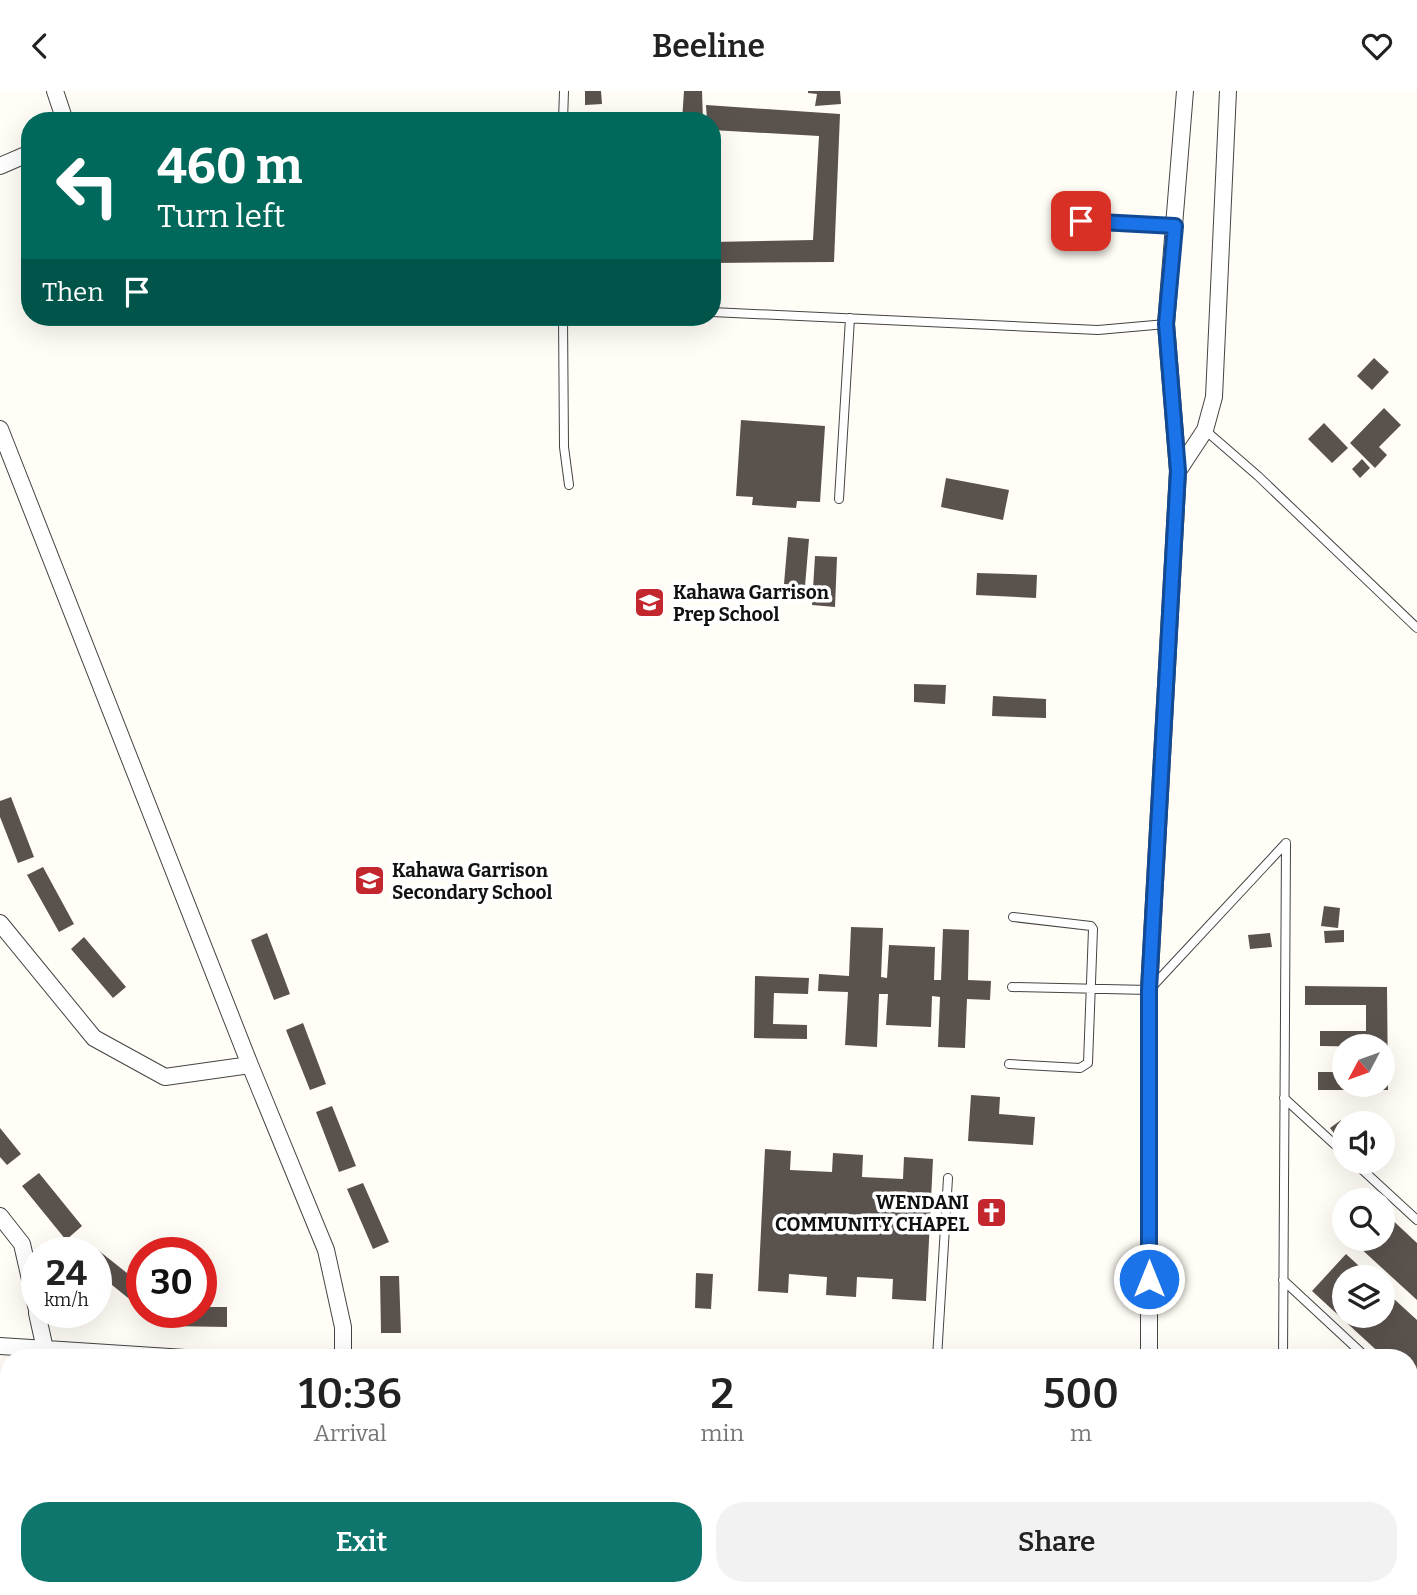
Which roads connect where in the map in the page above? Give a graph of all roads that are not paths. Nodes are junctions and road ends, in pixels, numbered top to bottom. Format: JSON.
{"nodes":[{"id":1,"x":55,"y":91,"type":"edge"},
{"id":2,"x":564,"y":91,"type":"edge"},
{"id":3,"x":1185,"y":91,"type":"edge"},
{"id":4,"x":1228,"y":91,"type":"edge"},
{"id":5,"x":62,"y":112,"type":"edge"},
{"id":6,"x":564,"y":112,"type":"edge"},
{"id":7,"x":21,"y":157,"type":"edge"},
{"id":8,"x":0,"y":166,"type":"edge"},
{"id":9,"x":1081,"y":221,"type":"dead end"},
{"id":10,"x":1175,"y":226,"type":"junction"},
{"id":11,"x":721,"y":312,"type":"edge"},
{"id":12,"x":850,"y":318,"type":"junction"},
{"id":13,"x":1166,"y":324,"type":"junction"},
{"id":14,"x":563,"y":326,"type":"edge"},
{"id":15,"x":0,"y":429,"type":"edge"},
{"id":16,"x":1205,"y":430,"type":"junction"},
{"id":17,"x":1178,"y":471,"type":"junction"},
{"id":18,"x":569,"y":485,"type":"dead end"},
{"id":19,"x":839,"y":499,"type":"dead end"},
{"id":20,"x":1417,"y":628,"type":"edge"},
{"id":21,"x":1013,"y":918,"type":"dead end"},
{"id":22,"x":0,"y":923,"type":"edge"},
{"id":23,"x":1012,"y":987,"type":"dead end"},
{"id":24,"x":1092,"y":988,"type":"junction"},
{"id":25,"x":1149,"y":990,"type":"junction"},
{"id":26,"x":1009,"y":1063,"type":"dead end"},
{"id":27,"x":250,"y":1065,"type":"junction"},
{"id":28,"x":1284,"y":1098,"type":"junction"},
{"id":29,"x":1332,"y":1142,"type":"edge"},
{"id":30,"x":1367,"y":1174,"type":"edge"},
{"id":31,"x":948,"y":1178,"type":"dead end"},
{"id":32,"x":0,"y":1216,"type":"edge"},
{"id":33,"x":1417,"y":1220,"type":"edge"},
{"id":34,"x":21,"y":1243,"type":"edge"},
{"id":35,"x":1283,"y":1280,"type":"junction"},
{"id":36,"x":41,"y":1328,"type":"edge"},
{"id":37,"x":0,"y":1346,"type":"edge"},
{"id":38,"x":45,"y":1349,"type":"joint"},
{"id":39,"x":343,"y":1349,"type":"edge"},
{"id":40,"x":938,"y":1349,"type":"edge"},
{"id":41,"x":1149,"y":1349,"type":"edge"},
{"id":42,"x":1283,"y":1349,"type":"edge"},
{"id":43,"x":1357,"y":1349,"type":"edge"}],
"edges":[{"from":1,"to":5,"type":"street"},
{"from":2,"to":6,"type":"lane"},
{"from":3,"to":10,"type":"street"},
{"from":4,"to":16,"type":"street"},
{"from":7,"to":8,"type":"street"},
{"from":9,"to":10,"type":"lane"},
{"from":10,"to":13,"type":"street"},
{"from":11,"to":12,"type":"lane"},
{"from":12,"to":13,"type":"lane"},
{"from":12,"to":19,"type":"lane"},
{"from":13,"to":17,"type":"street"},
{"from":14,"to":18,"type":"lane"},
{"from":15,"to":27,"type":"street"},
{"from":16,"to":17,"type":"street"},
{"from":16,"to":20,"type":"lane"},
{"from":17,"to":25,"type":"street"},
{"from":21,"to":24,"type":"lane"},
{"from":22,"to":27,"type":"street"},
{"from":23,"to":24,"type":"lane"},
{"from":24,"to":25,"type":"lane"},
{"from":24,"to":26,"type":"lane"},
{"from":25,"to":28,"type":"lane"},
{"from":25,"to":41,"type":"street"},
{"from":27,"to":39,"type":"street"},
{"from":28,"to":29,"type":"lane"},
{"from":28,"to":35,"type":"lane"},
{"from":30,"to":33,"type":"lane"},
{"from":31,"to":40,"type":"lane"},
{"from":32,"to":34,"type":"street"},
{"from":35,"to":42,"type":"lane"},
{"from":35,"to":43,"type":"lane"},
{"from":36,"to":38,"type":"street"},
{"from":37,"to":38,"type":"street"}]}
